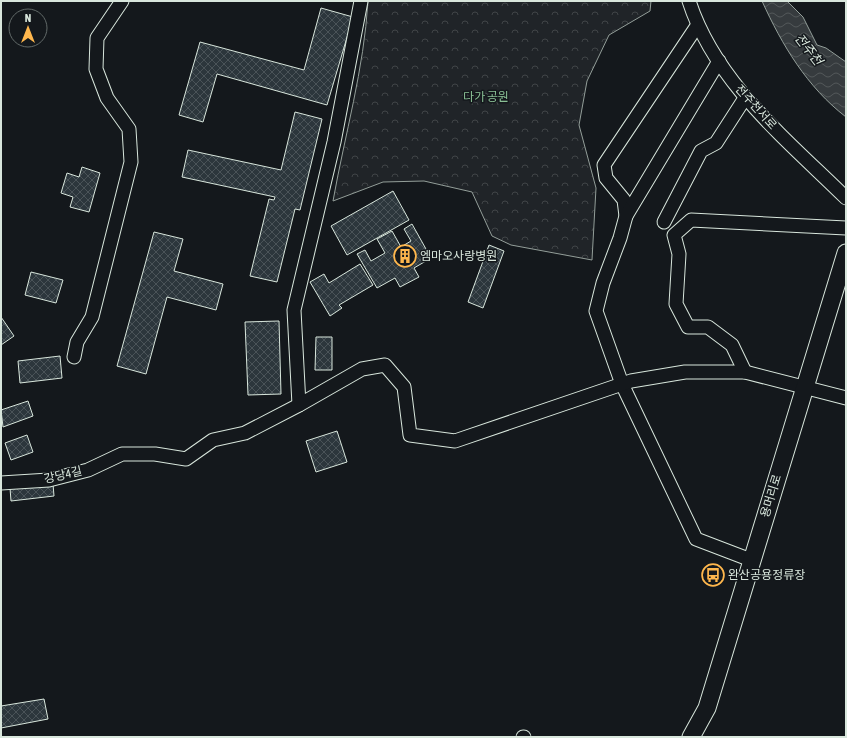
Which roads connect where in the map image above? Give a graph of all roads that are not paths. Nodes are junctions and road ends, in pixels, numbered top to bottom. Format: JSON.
{"nodes":[{"id":1,"x":122,"y":1,"type":"edge"},
{"id":2,"x":361,"y":1,"type":"edge"},
{"id":3,"x":689,"y":1,"type":"edge"},
{"id":4,"x":697,"y":26,"type":"junction"},
{"id":5,"x":720,"y":61,"type":"junction"},
{"id":6,"x":745,"y":98,"type":"junction"},
{"id":7,"x":846,"y":198,"type":"edge"},
{"id":8,"x":626,"y":216,"type":"junction"},
{"id":9,"x":664,"y":222,"type":"dead end"},
{"id":10,"x":846,"y":228,"type":"edge"},
{"id":11,"x":846,"y":253,"type":"edge"},
{"id":12,"x":74,"y":357,"type":"dead end"},
{"id":13,"x":745,"y":372,"type":"junction"},
{"id":14,"x":622,"y":384,"type":"junction"},
{"id":15,"x":804,"y":387,"type":"junction"},
{"id":16,"x":846,"y":398,"type":"edge"},
{"id":17,"x":299,"y":405,"type":"junction"},
{"id":18,"x":1,"y":483,"type":"edge"},
{"id":19,"x":751,"y":560,"type":"junction"},
{"id":20,"x":691,"y":737,"type":"edge"}],
"edges":[{"from":1,"to":12,"type":"street"},
{"from":2,"to":17,"type":"street"},
{"from":3,"to":4,"type":"street","name":"전주천서로"},
{"from":4,"to":5,"type":"street","name":"전주천서로"},
{"from":4,"to":8,"type":"street"},
{"from":5,"to":6,"type":"street","name":"전주천서로"},
{"from":5,"to":8,"type":"street"},
{"from":6,"to":7,"type":"street","name":"전주천서로"},
{"from":6,"to":9,"type":"street"},
{"from":8,"to":14,"type":"street"},
{"from":10,"to":13,"type":"street"},
{"from":11,"to":15,"type":"street","name":"용머리로"},
{"from":13,"to":14,"type":"street"},
{"from":13,"to":15,"type":"street"},
{"from":14,"to":17,"type":"street"},
{"from":14,"to":19,"type":"street"},
{"from":15,"to":16,"type":"street"},
{"from":15,"to":19,"type":"street","name":"용머리로"},
{"from":17,"to":18,"type":"street","name":"강당4길"},
{"from":19,"to":20,"type":"street","name":"용머리로"}]}
